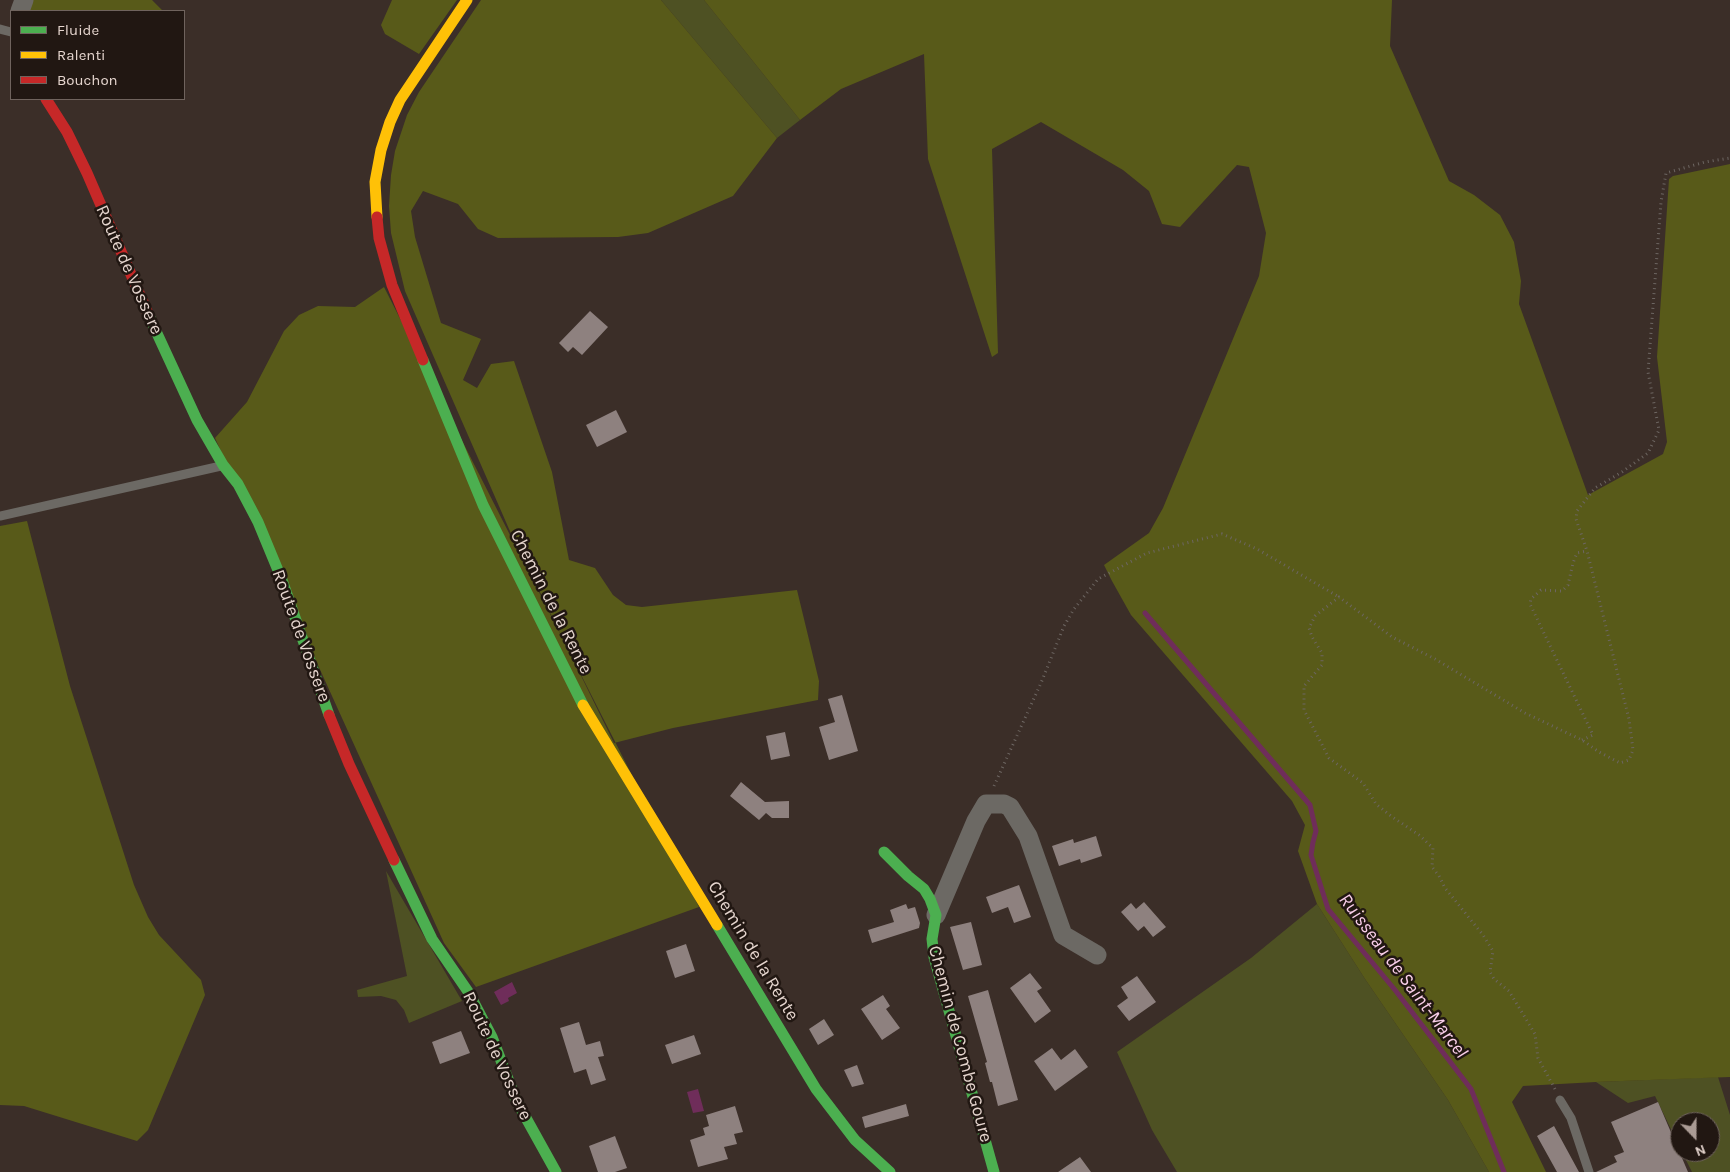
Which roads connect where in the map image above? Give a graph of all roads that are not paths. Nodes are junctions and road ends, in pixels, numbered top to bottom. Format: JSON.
{"nodes":[{"id":1,"x":467,"y":0,"type":"edge"},
{"id":2,"x":47,"y":100,"type":"edge"},
{"id":3,"x":223,"y":465,"type":"junction"},
{"id":4,"x":0,"y":516,"type":"edge"},
{"id":5,"x":884,"y":852,"type":"dead end"},
{"id":6,"x":936,"y":915,"type":"junction"},
{"id":7,"x":1097,"y":956,"type":"dead end"},
{"id":8,"x":1560,"y":1100,"type":"road end"},
{"id":9,"x":556,"y":1172,"type":"edge"},
{"id":10,"x":890,"y":1172,"type":"edge"},
{"id":11,"x":994,"y":1172,"type":"edge"},
{"id":12,"x":1590,"y":1172,"type":"edge"}],
"edges":[{"from":1,"to":10,"type":"street","name":"Chemin de la Rente"},
{"from":2,"to":3,"type":"street","name":"Route de Vossere"},
{"from":3,"to":4,"type":"lane"},
{"from":3,"to":9,"type":"street","name":"Route de Vossere"},
{"from":5,"to":6,"type":"street"},
{"from":6,"to":7,"type":"street","name":"Chemin de Combe Goure"},
{"from":6,"to":11,"type":"street","name":"Chemin de Combe Goure"},
{"from":8,"to":12,"type":"lane"}]}
